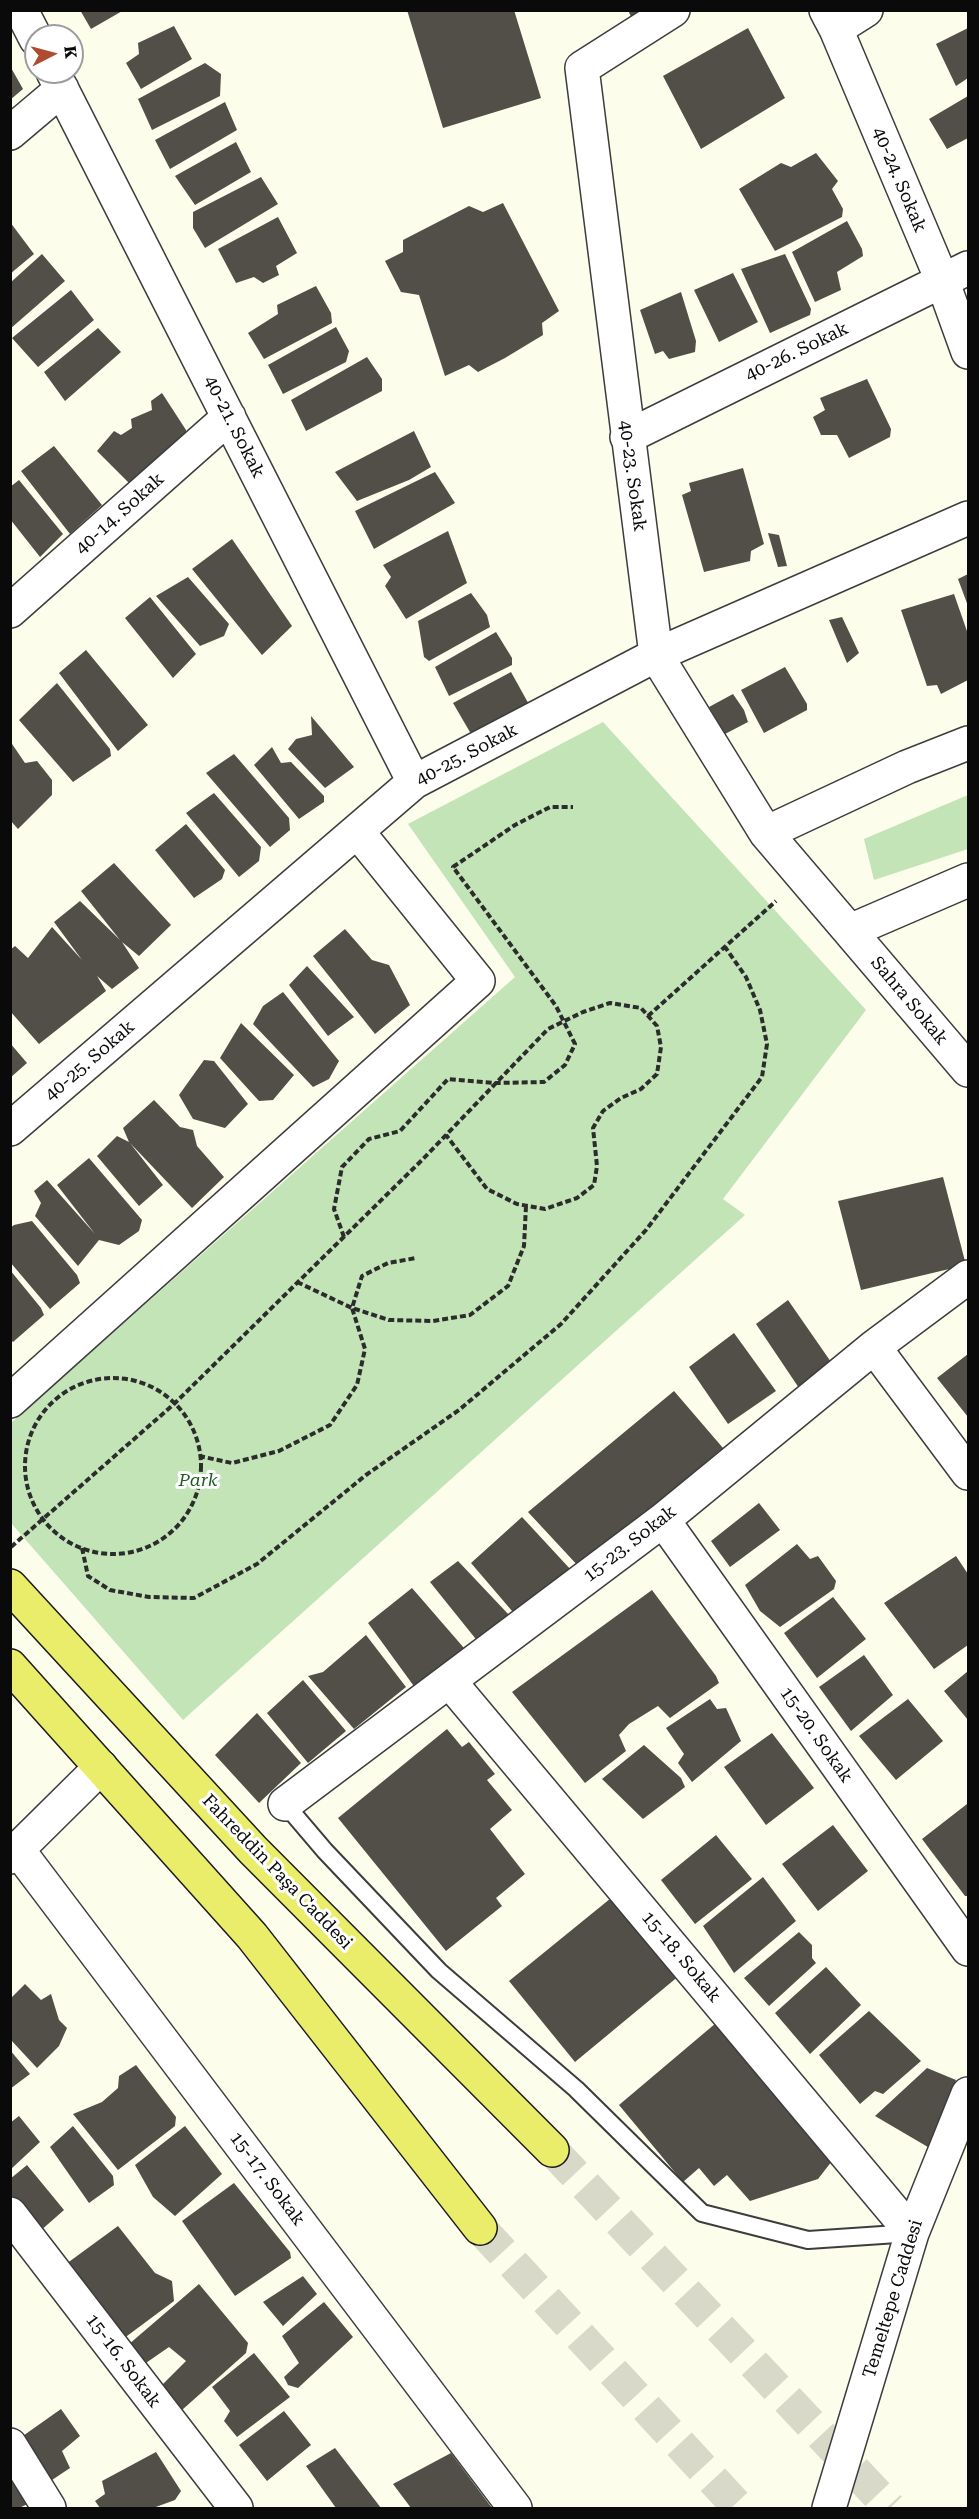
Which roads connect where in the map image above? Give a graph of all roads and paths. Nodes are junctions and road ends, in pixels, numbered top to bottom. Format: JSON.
{"nodes":[{"id":1,"x":21,"y":10,"type":"edge"},
{"id":2,"x":673,"y":10,"type":"edge"},
{"id":3,"x":866,"y":10,"type":"edge"},
{"id":4,"x":831,"y":20,"type":"edge"},
{"id":5,"x":28,"y":24,"type":"edge"},
{"id":6,"x":54,"y":84,"type":"edge"},
{"id":7,"x":59,"y":84,"type":"edge"},
{"id":8,"x":10,"y":133,"type":"edge"},
{"id":9,"x":955,"y":274,"type":"edge"},
{"id":10,"x":969,"y":351,"type":"edge"},
{"id":11,"x":229,"y":417,"type":"junction"},
{"id":12,"x":627,"y":437,"type":"junction"},
{"id":13,"x":969,"y":518,"type":"edge"},
{"id":14,"x":10,"y":611,"type":"edge"},
{"id":15,"x":656,"y":655,"type":"junction"},
{"id":16,"x":969,"y":743,"type":"edge"},
{"id":17,"x":414,"y":782,"type":"junction"},
{"id":18,"x":573,"y":807,"type":"dead end"},
{"id":19,"x":357,"y":831,"type":"junction"},
{"id":20,"x":766,"y":833,"type":"junction"},
{"id":21,"x":969,"y":880,"type":"edge"},
{"id":22,"x":806,"y":881,"type":"junction"},
{"id":23,"x":850,"y":931,"type":"junction"},
{"id":24,"x":725,"y":947,"type":"junction"},
{"id":25,"x":648,"y":1016,"type":"junction"},
{"id":26,"x":564,"y":1021,"type":"junction"},
{"id":27,"x":969,"y":1070,"type":"edge"},
{"id":28,"x":496,"y":1083,"type":"junction"},
{"id":29,"x":10,"y":1130,"type":"edge"},
{"id":30,"x":446,"y":1135,"type":"junction"},
{"id":31,"x":526,"y":1206,"type":"junction"},
{"id":32,"x":344,"y":1237,"type":"junction"},
{"id":33,"x":416,"y":1258,"type":"dead end"},
{"id":34,"x":969,"y":1277,"type":"edge"},
{"id":35,"x":297,"y":1282,"type":"junction"},
{"id":36,"x":352,"y":1308,"type":"junction"},
{"id":37,"x":874,"y":1347,"type":"junction"},
{"id":38,"x":10,"y":1401,"type":"edge"},
{"id":39,"x":174,"y":1404,"type":"junction"},
{"id":40,"x":199,"y":1456,"type":"junction"},
{"id":41,"x":969,"y":1473,"type":"edge"},
{"id":42,"x":42,"y":1518,"type":"junction"},
{"id":43,"x":663,"y":1520,"type":"junction"},
{"id":44,"x":10,"y":1547,"type":"edge"},
{"id":45,"x":82,"y":1548,"type":"junction"},
{"id":46,"x":10,"y":1586,"type":"edge"},
{"id":47,"x":10,"y":1666,"type":"edge"},
{"id":48,"x":450,"y":1682,"type":"junction"},
{"id":49,"x":101,"y":1767,"type":"junction"},
{"id":50,"x":285,"y":1804,"type":"joint"},
{"id":51,"x":14,"y":1853,"type":"edge"},
{"id":52,"x":969,"y":1949,"type":"edge"},
{"id":53,"x":969,"y":2094,"type":"edge"},
{"id":54,"x":552,"y":2150,"type":"tunnel mouth"},
{"id":55,"x":10,"y":2214,"type":"edge"},
{"id":56,"x":480,"y":2228,"type":"tunnel mouth"},
{"id":57,"x":912,"y":2233,"type":"junction"},
{"id":58,"x":10,"y":2445,"type":"edge"},
{"id":59,"x":49,"y":2508,"type":"edge"},
{"id":60,"x":236,"y":2508,"type":"edge"},
{"id":61,"x":515,"y":2508,"type":"edge"},
{"id":62,"x":829,"y":2508,"type":"edge"}],
"edges":[{"from":1,"to":5,"type":"street"},
{"from":2,"to":12,"type":"street","name":"40-23. Sokak"},
{"from":3,"to":4,"type":"street"},
{"from":4,"to":9,"type":"street","name":"40-24. Sokak"},
{"from":6,"to":8,"type":"street"},
{"from":7,"to":11,"type":"street","name":"40-21. Sokak"},
{"from":9,"to":10,"type":"street","name":"40-24. Sokak"},
{"from":9,"to":12,"type":"street","name":"40-26. Sokak"},
{"from":11,"to":14,"type":"street","name":"40-14. Sokak"},
{"from":11,"to":17,"type":"street","name":"40-21. Sokak"},
{"from":12,"to":15,"type":"street","name":"40-23. Sokak"},
{"from":13,"to":15,"type":"street","name":"40-25. Sokak"},
{"from":15,"to":17,"type":"street","name":"40-25. Sokak"},
{"from":15,"to":20,"type":"street","name":"40-23. Sokak"},
{"from":16,"to":20,"type":"street"},
{"from":17,"to":19,"type":"street","name":"40-25. Sokak"},
{"from":18,"to":26,"type":"path"},
{"from":19,"to":29,"type":"street","name":"40-25. Sokak"},
{"from":19,"to":38,"type":"street"},
{"from":20,"to":22,"type":"street","name":"40-23. Sokak"},
{"from":21,"to":23,"type":"street"},
{"from":22,"to":23,"type":"street","name":"40-23. Sokak"},
{"from":22,"to":24,"type":"path"},
{"from":23,"to":27,"type":"street","name":"Sahra Sokak"},
{"from":24,"to":25,"type":"path"},
{"from":24,"to":45,"type":"path"},
{"from":25,"to":26,"type":"path"},
{"from":25,"to":31,"type":"path"},
{"from":26,"to":28,"type":"path"},
{"from":26,"to":28,"type":"path"},
{"from":28,"to":30,"type":"path"},
{"from":28,"to":32,"type":"path"},
{"from":30,"to":31,"type":"path"},
{"from":30,"to":32,"type":"path"},
{"from":31,"to":36,"type":"path"},
{"from":32,"to":35,"type":"path"},
{"from":33,"to":36,"type":"path"},
{"from":34,"to":37,"type":"street","name":"15-23. Sokak"},
{"from":35,"to":36,"type":"path"},
{"from":35,"to":39,"type":"path"},
{"from":36,"to":40,"type":"path"},
{"from":37,"to":41,"type":"street"},
{"from":37,"to":43,"type":"street","name":"15-23. Sokak"},
{"from":39,"to":40,"type":"path"},
{"from":39,"to":42,"type":"path"},
{"from":39,"to":42,"type":"path"},
{"from":40,"to":45,"type":"path"},
{"from":42,"to":44,"type":"path"},
{"from":42,"to":45,"type":"path"},
{"from":43,"to":48,"type":"street","name":"15-23. Sokak"},
{"from":43,"to":52,"type":"street","name":"15-20. Sokak"},
{"from":46,"to":54,"type":"main road","name":"Fahreddin Paşa Caddesi"},
{"from":47,"to":49,"type":"main road"},
{"from":48,"to":50,"type":"street","name":"15-23. Sokak"},
{"from":48,"to":57,"type":"street","name":"15-18. Sokak"},
{"from":49,"to":51,"type":"street"},
{"from":49,"to":56,"type":"main road"},
{"from":50,"to":57,"type":"lane"},
{"from":51,"to":61,"type":"street","name":"15-17. Sokak"},
{"from":53,"to":57,"type":"street","name":"Temeltepe Caddesi"},
{"from":55,"to":60,"type":"street","name":"15-16. Sokak"},
{"from":57,"to":62,"type":"street","name":"Temeltepe Caddesi"},
{"from":58,"to":59,"type":"street"}]}
